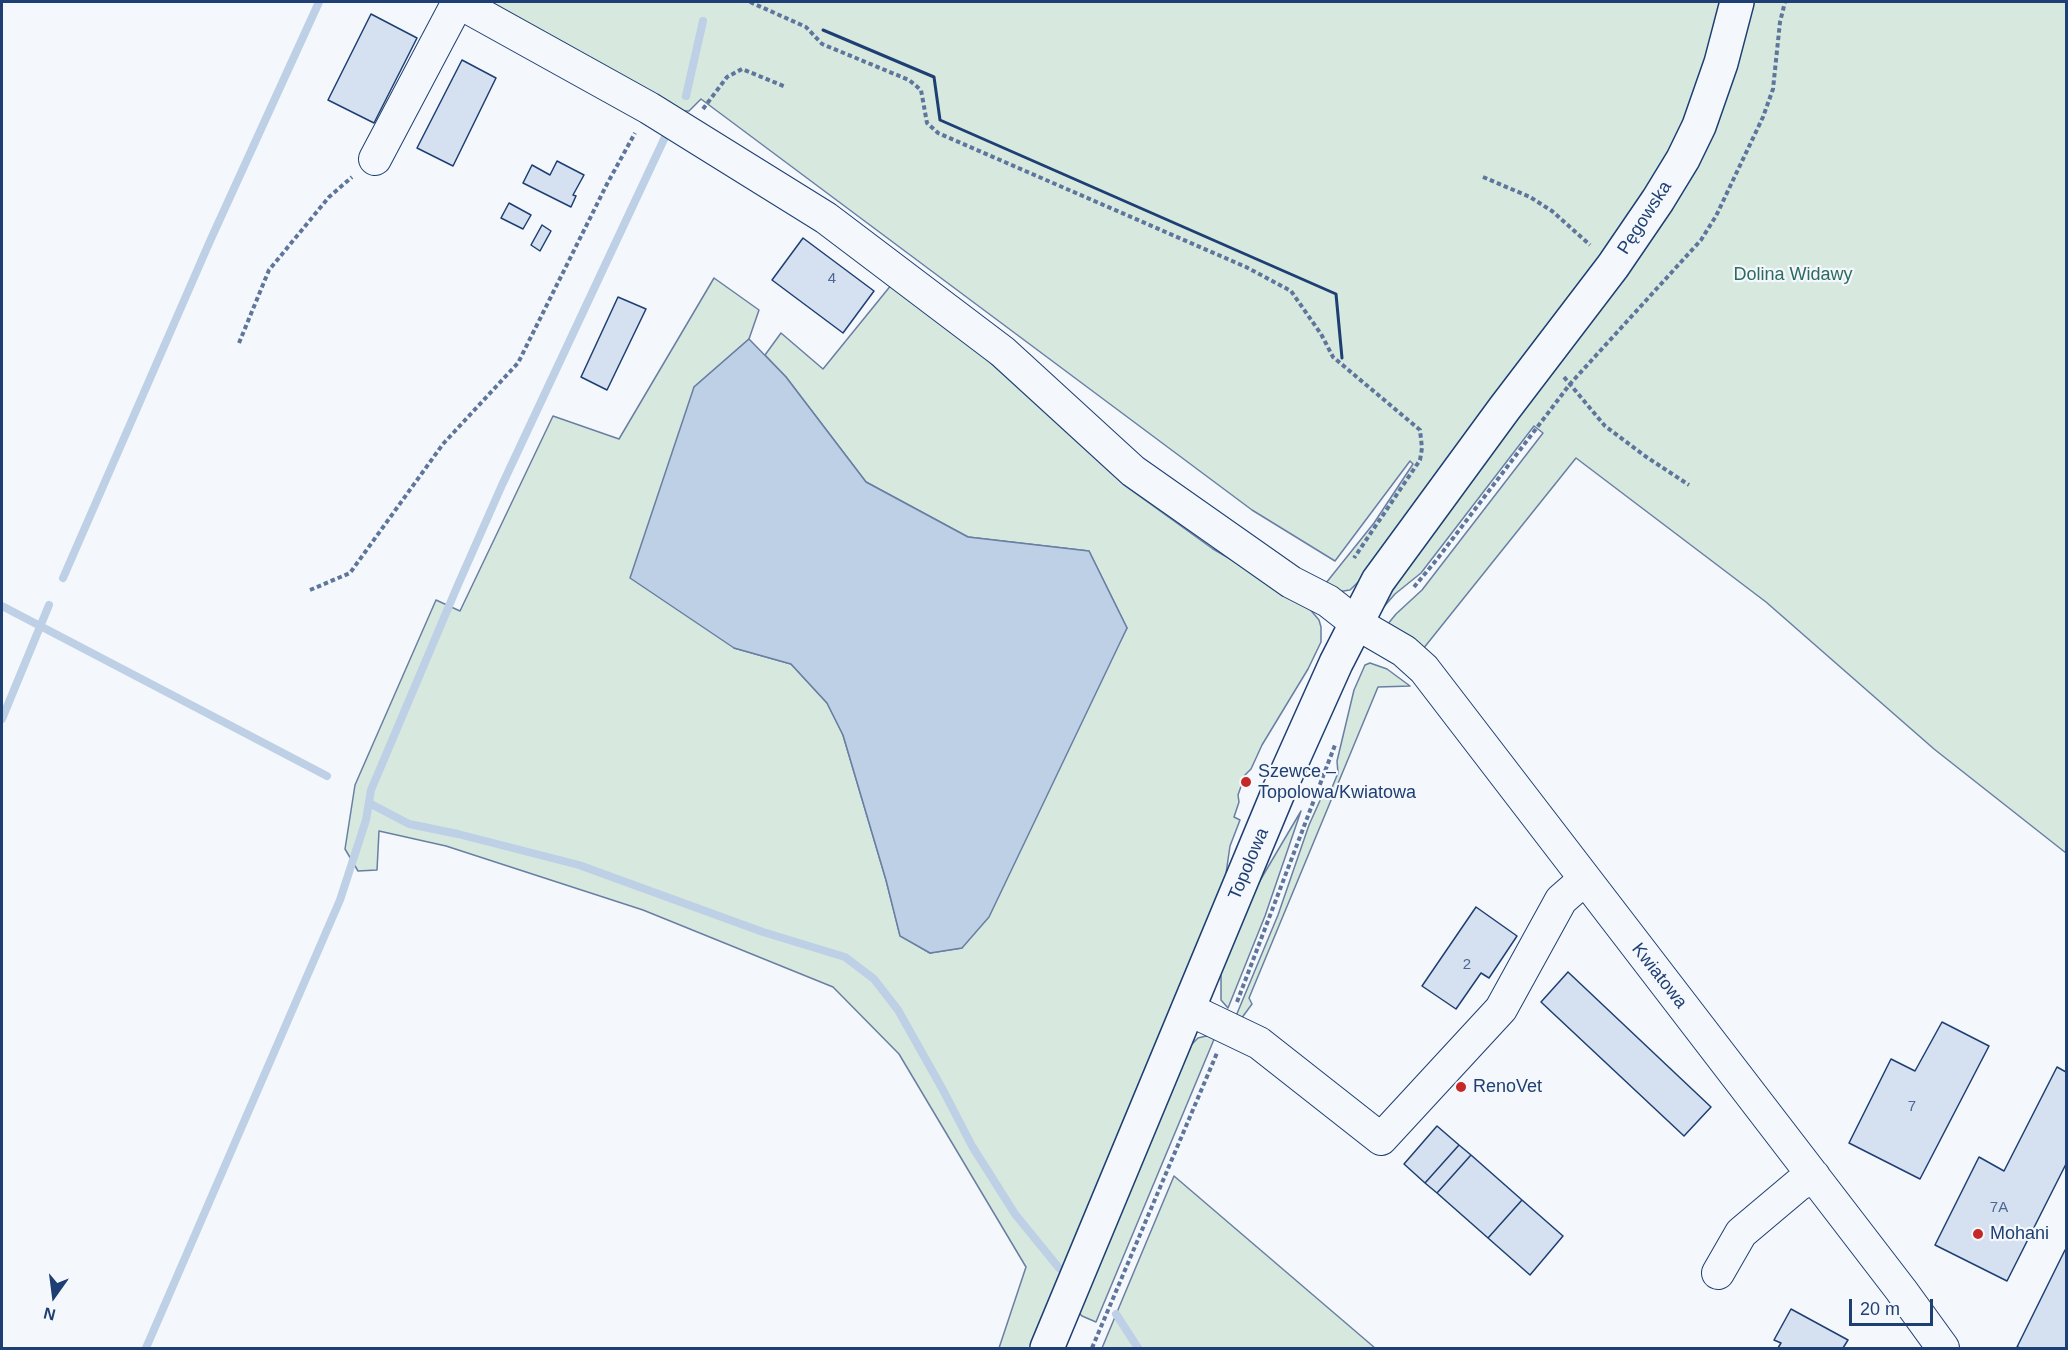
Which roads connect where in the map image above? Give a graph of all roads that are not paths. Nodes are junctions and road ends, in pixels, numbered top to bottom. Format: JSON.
{"nodes":[{"id":1,"x":458,"y":2,"type":"edge"},
{"id":2,"x":1737,"y":2,"type":"edge"},
{"id":3,"x":375,"y":159,"type":"road end"},
{"id":4,"x":1504,"y":409,"type":"joint"},
{"id":5,"x":1356,"y":623,"type":"junction"},
{"id":6,"x":1586,"y":879,"type":"junction"},
{"id":7,"x":1188,"y":1009,"type":"junction"},
{"id":8,"x":1814,"y":1176,"type":"junction"},
{"id":9,"x":1718,"y":1274,"type":"dead end"},
{"id":10,"x":1934,"y":1345,"type":"edge"},
{"id":11,"x":1047,"y":1348,"type":"edge"}],
"edges":[{"from":1,"to":3,"type":"street"},
{"from":1,"to":5,"type":"street","name":"Kwiatowa"},
{"from":2,"to":4,"type":"main road","name":"Pęgowska"},
{"from":4,"to":5,"type":"main road","name":"Topolowa"},
{"from":5,"to":6,"type":"street","name":"Kwiatowa"},
{"from":5,"to":7,"type":"main road","name":"Topolowa"},
{"from":6,"to":7,"type":"street"},
{"from":6,"to":8,"type":"street","name":"Kwiatowa"},
{"from":7,"to":11,"type":"main road","name":"Topolowa"},
{"from":8,"to":9,"type":"street"},
{"from":8,"to":10,"type":"street","name":"Kwiatowa"}]}
